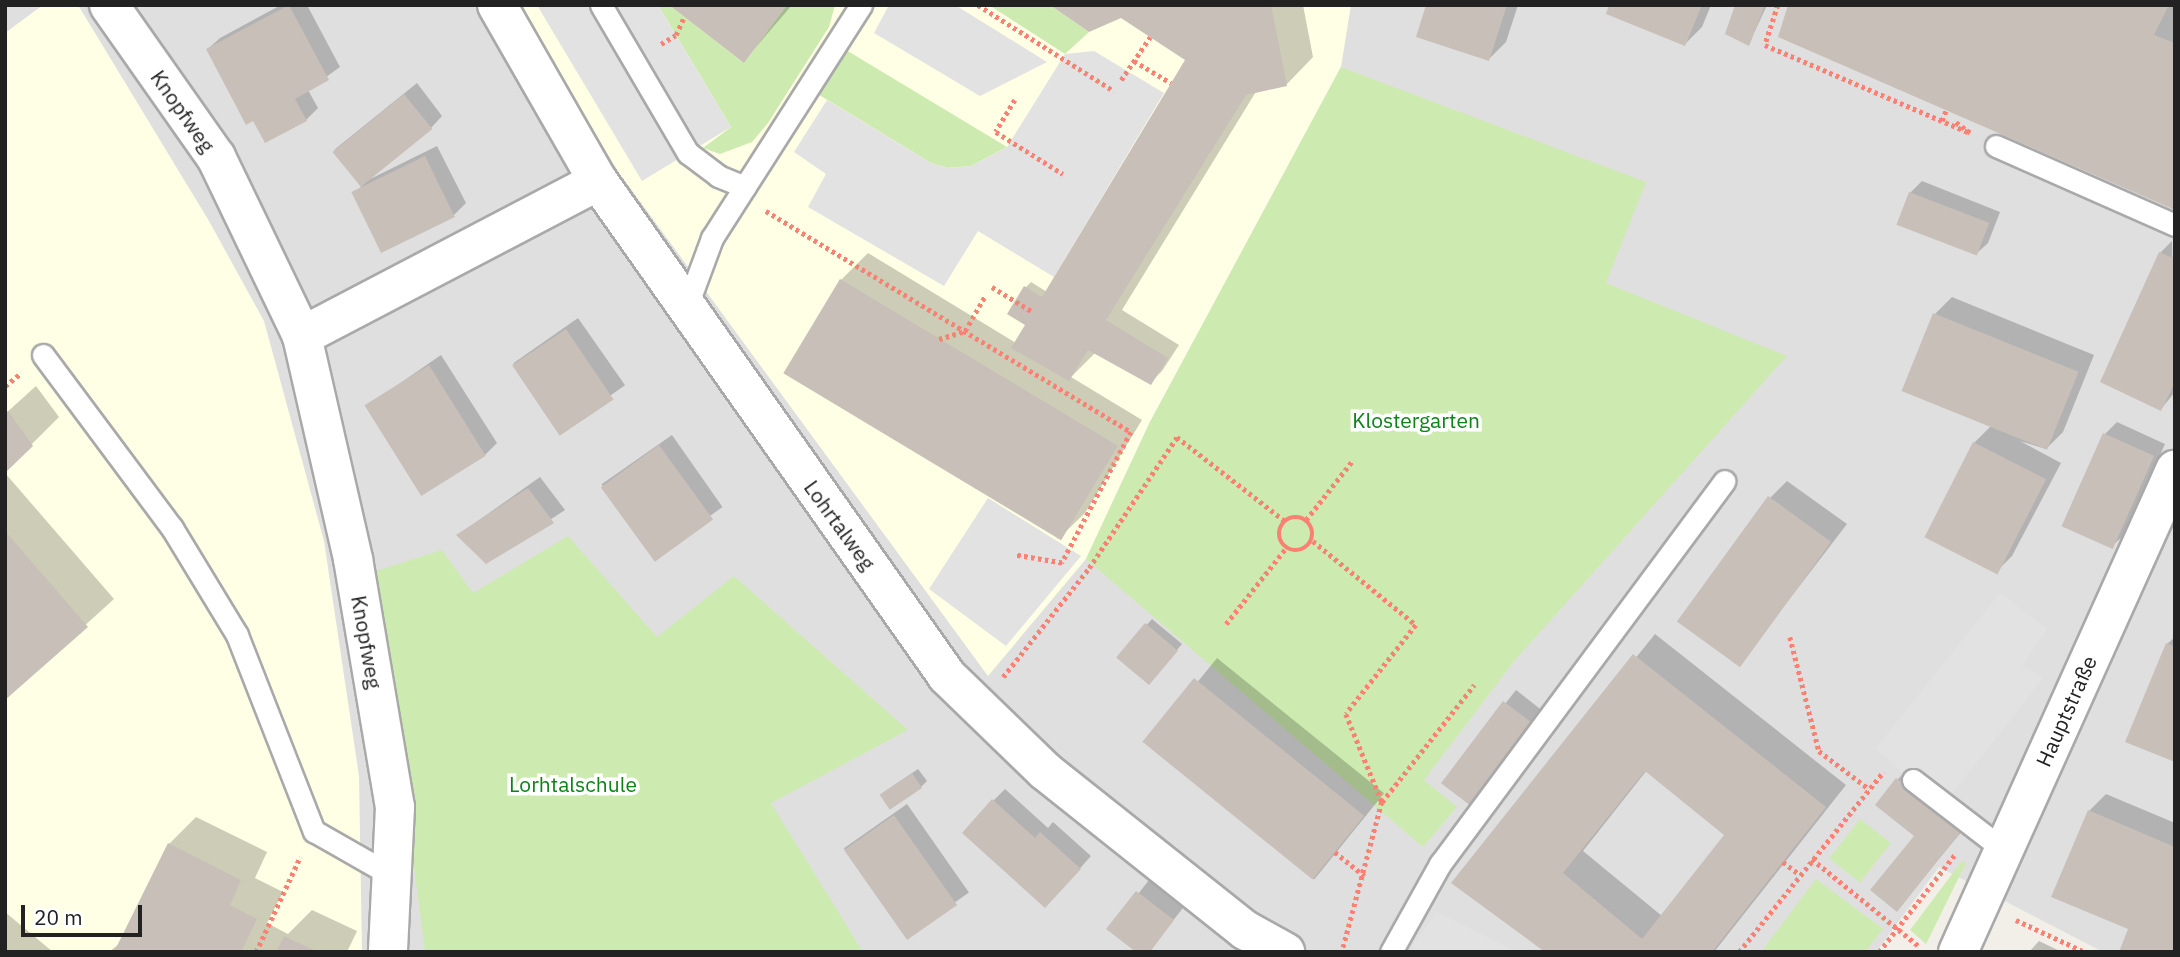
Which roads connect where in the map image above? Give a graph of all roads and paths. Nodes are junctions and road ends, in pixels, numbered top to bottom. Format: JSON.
{"nodes":[{"id":1,"x":109,"y":5,"type":"edge"},
{"id":2,"x":497,"y":5,"type":"edge"},
{"id":3,"x":601,"y":5,"type":"edge"},
{"id":4,"x":861,"y":5,"type":"edge"},
{"id":5,"x":978,"y":5,"type":"edge"},
{"id":6,"x":1778,"y":5,"type":"edge"},
{"id":7,"x":684,"y":17,"type":"dead end"},
{"id":8,"x":676,"y":35,"type":"dead end"},
{"id":9,"x":1150,"y":37,"type":"dead end"},
{"id":10,"x":1134,"y":61,"type":"junction"},
{"id":11,"x":1121,"y":80,"type":"dead end"},
{"id":12,"x":1171,"y":83,"type":"dead end"},
{"id":13,"x":1114,"y":91,"type":"dead end"},
{"id":14,"x":1016,"y":100,"type":"dead end"},
{"id":15,"x":1946,"y":110,"type":"dead end"},
{"id":16,"x":1942,"y":121,"type":"junction"},
{"id":17,"x":1955,"y":122,"type":"dead end"},
{"id":18,"x":1996,"y":146,"type":"dead end"},
{"id":19,"x":1063,"y":174,"type":"dead end"},
{"id":20,"x":598,"y":181,"type":"junction"},
{"id":21,"x":742,"y":191,"type":"junction"},
{"id":22,"x":2175,"y":225,"type":"edge"},
{"id":23,"x":992,"y":287,"type":"dead end"},
{"id":24,"x":985,"y":296,"type":"dead end"},
{"id":25,"x":685,"y":310,"type":"junction"},
{"id":26,"x":1033,"y":312,"type":"dead end"},
{"id":27,"x":965,"y":331,"type":"junction"},
{"id":28,"x":302,"y":336,"type":"junction"},
{"id":29,"x":939,"y":339,"type":"dead end"},
{"id":30,"x":43,"y":355,"type":"dead end"},
{"id":31,"x":1353,"y":460,"type":"dead end"},
{"id":32,"x":2175,"y":470,"type":"edge"},
{"id":33,"x":1724,"y":481,"type":"dead end"},
{"id":34,"x":1306,"y":520,"type":"junction"},
{"id":35,"x":1286,"y":521,"type":"junction"},
{"id":36,"x":1313,"y":541,"type":"junction"},
{"id":37,"x":1286,"y":548,"type":"junction"},
{"id":38,"x":1015,"y":555,"type":"dead end"},
{"id":39,"x":1226,"y":624,"type":"dead end"},
{"id":40,"x":1790,"y":637,"type":"dead end"},
{"id":41,"x":1474,"y":685,"type":"dead end"},
{"id":42,"x":979,"y":708,"type":"junction"},
{"id":43,"x":1913,"y":780,"type":"joint"},
{"id":44,"x":1869,"y":789,"type":"junction"},
{"id":45,"x":1382,"y":802,"type":"junction"},
{"id":46,"x":2004,"y":850,"type":"junction"},
{"id":47,"x":1335,"y":852,"type":"dead end"},
{"id":48,"x":1812,"y":859,"type":"junction"},
{"id":49,"x":1783,"y":862,"type":"dead end"},
{"id":50,"x":295,"y":868,"type":"dead end"},
{"id":51,"x":1800,"y":875,"type":"junction"},
{"id":52,"x":393,"y":876,"type":"junction"},
{"id":53,"x":1365,"y":876,"type":"junction"},
{"id":54,"x":1981,"y":900,"type":"junction"},
{"id":55,"x":1896,"y":928,"type":"junction"},
{"id":56,"x":256,"y":952,"type":"edge"},
{"id":57,"x":388,"y":952,"type":"edge"},
{"id":58,"x":1285,"y":952,"type":"edge"},
{"id":59,"x":1342,"y":952,"type":"edge"},
{"id":60,"x":1391,"y":952,"type":"edge"},
{"id":61,"x":1739,"y":952,"type":"edge"},
{"id":62,"x":1880,"y":952,"type":"edge"},
{"id":63,"x":1926,"y":952,"type":"edge"},
{"id":64,"x":1958,"y":952,"type":"edge"},
{"id":65,"x":2085,"y":952,"type":"edge"}],
"edges":[{"from":1,"to":28,"type":"street","name":"Knopfweg"},
{"from":2,"to":20,"type":"street","name":"Lohrtalweg"},
{"from":3,"to":21,"type":"lane"},
{"from":4,"to":21,"type":"lane"},
{"from":5,"to":13,"type":"path"},
{"from":6,"to":16,"type":"path"},
{"from":7,"to":8,"type":"path"},
{"from":9,"to":10,"type":"path"},
{"from":10,"to":11,"type":"path"},
{"from":10,"to":12,"type":"path"},
{"from":14,"to":19,"type":"path"},
{"from":15,"to":16,"type":"path"},
{"from":16,"to":17,"type":"path"},
{"from":18,"to":22,"type":"lane"},
{"from":20,"to":25,"type":"street","name":"Lohrtalweg"},
{"from":20,"to":28,"type":"street"},
{"from":21,"to":25,"type":"lane"},
{"from":21,"to":27,"type":"path"},
{"from":23,"to":26,"type":"path"},
{"from":24,"to":27,"type":"path"},
{"from":25,"to":42,"type":"street","name":"Lohrtalweg"},
{"from":27,"to":29,"type":"path"},
{"from":27,"to":38,"type":"path"},
{"from":28,"to":52,"type":"street","name":"Knopfweg"},
{"from":30,"to":52,"type":"lane"},
{"from":31,"to":34,"type":"path"},
{"from":32,"to":46,"type":"street","name":"Hauptstraße"},
{"from":33,"to":60,"type":"lane"},
{"from":34,"to":35,"type":"path"},
{"from":34,"to":36,"type":"path"},
{"from":35,"to":37,"type":"path"},
{"from":35,"to":42,"type":"path"},
{"from":36,"to":37,"type":"path"},
{"from":36,"to":45,"type":"path"},
{"from":37,"to":39,"type":"path"},
{"from":40,"to":44,"type":"path"},
{"from":41,"to":45,"type":"path"},
{"from":42,"to":58,"type":"street","name":"Lohrtalweg"},
{"from":43,"to":44,"type":"path"},
{"from":43,"to":46,"type":"lane"},
{"from":44,"to":48,"type":"path"},
{"from":45,"to":53,"type":"path"},
{"from":46,"to":54,"type":"street","name":"Hauptstraße"},
{"from":47,"to":53,"type":"path"},
{"from":48,"to":51,"type":"path"},
{"from":48,"to":55,"type":"path"},
{"from":49,"to":51,"type":"path"},
{"from":50,"to":56,"type":"path"},
{"from":51,"to":61,"type":"path"},
{"from":52,"to":57,"type":"street","name":"Knopfweg"},
{"from":53,"to":59,"type":"path"},
{"from":54,"to":64,"type":"street","name":"Hauptstraße"},
{"from":54,"to":65,"type":"path"},
{"from":55,"to":62,"type":"path"},
{"from":55,"to":63,"type":"path"}]}
